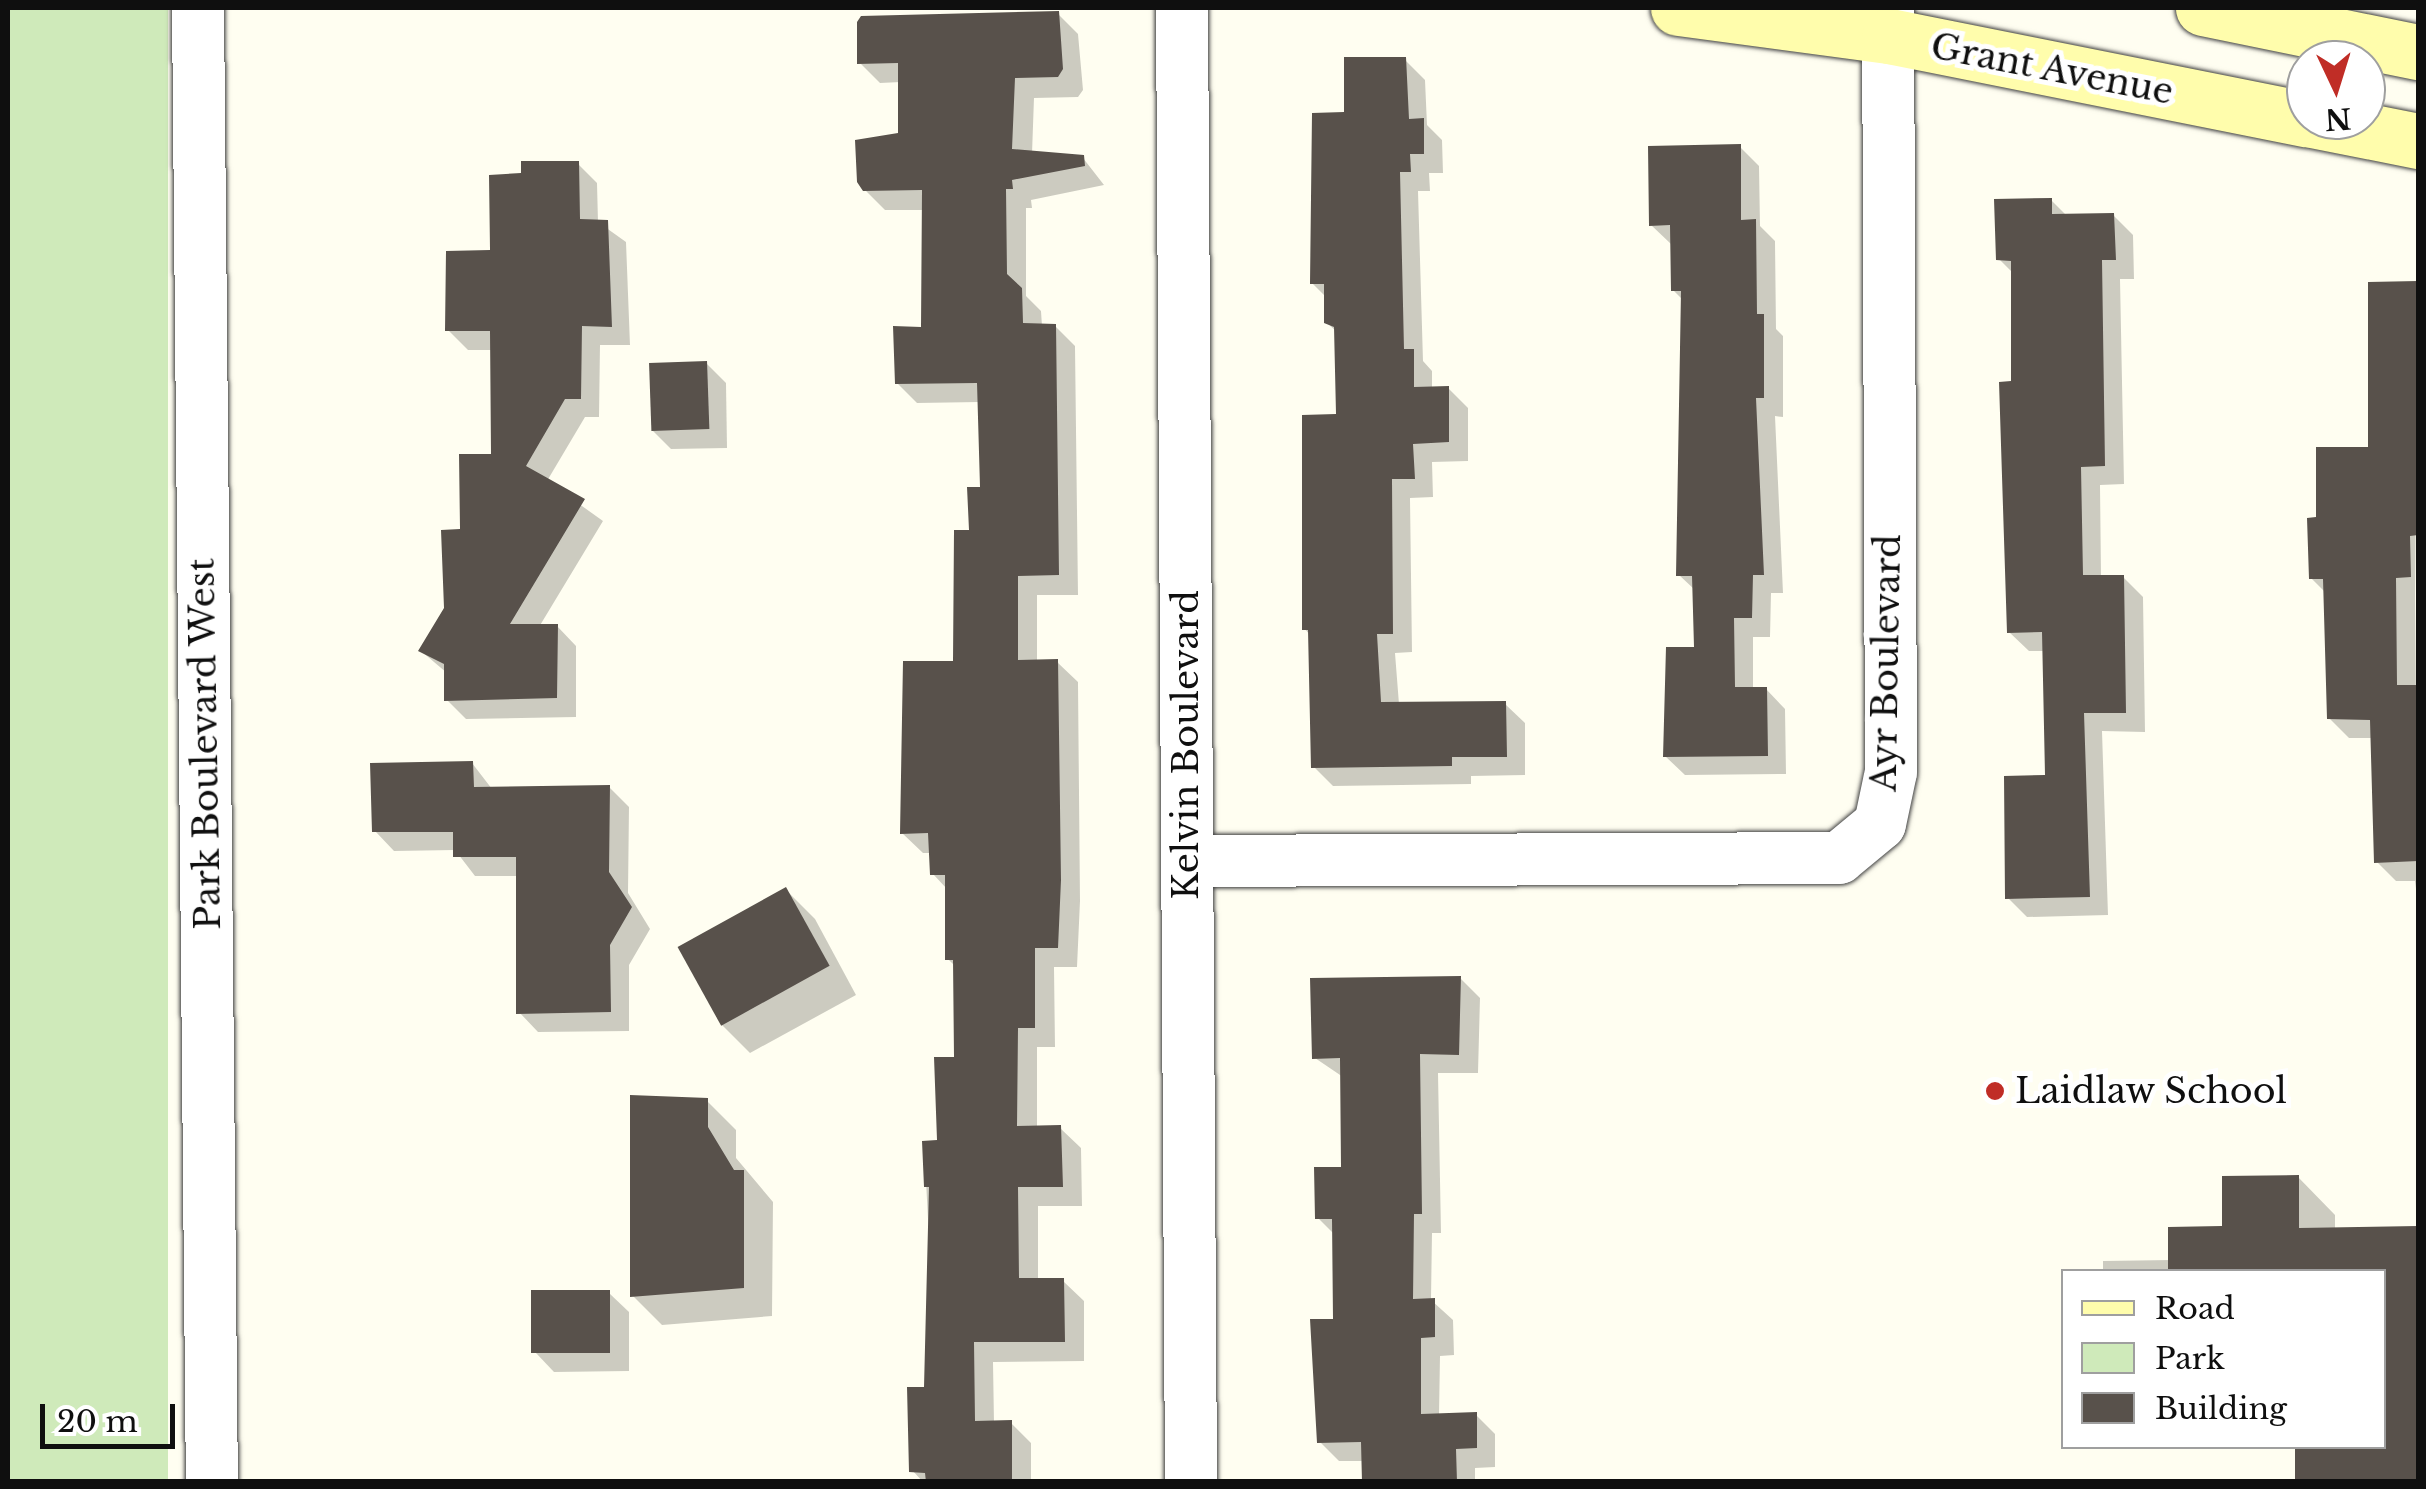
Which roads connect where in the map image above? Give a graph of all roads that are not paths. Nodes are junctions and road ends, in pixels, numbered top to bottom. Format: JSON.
{"nodes":[{"id":1,"x":198,"y":8,"type":"edge"},
{"id":2,"x":1182,"y":8,"type":"edge"},
{"id":3,"x":1678,"y":8,"type":"edge"},
{"id":4,"x":2203,"y":8,"type":"edge"},
{"id":5,"x":1888,"y":22,"type":"edge"},
{"id":6,"x":2418,"y":52,"type":"edge"},
{"id":7,"x":2286,"y":115,"type":"edge"},
{"id":8,"x":2386,"y":135,"type":"edge"},
{"id":9,"x":2418,"y":141,"type":"edge"},
{"id":10,"x":1187,"y":861,"type":"junction"},
{"id":11,"x":212,"y":1482,"type":"edge"},
{"id":12,"x":1191,"y":1482,"type":"edge"}],
"edges":[{"from":1,"to":11,"type":"street","name":"Park Boulevard West"},
{"from":2,"to":10,"type":"street","name":"Kelvin Boulevard"},
{"from":3,"to":5,"type":"main road","name":"Grant Avenue"},
{"from":4,"to":6,"type":"main road"},
{"from":5,"to":7,"type":"main road","name":"Grant Avenue"},
{"from":5,"to":10,"type":"street","name":"Ayr Boulevard"},
{"from":8,"to":9,"type":"main road","name":"Grant Avenue"},
{"from":10,"to":12,"type":"street","name":"Kelvin Boulevard"}]}
